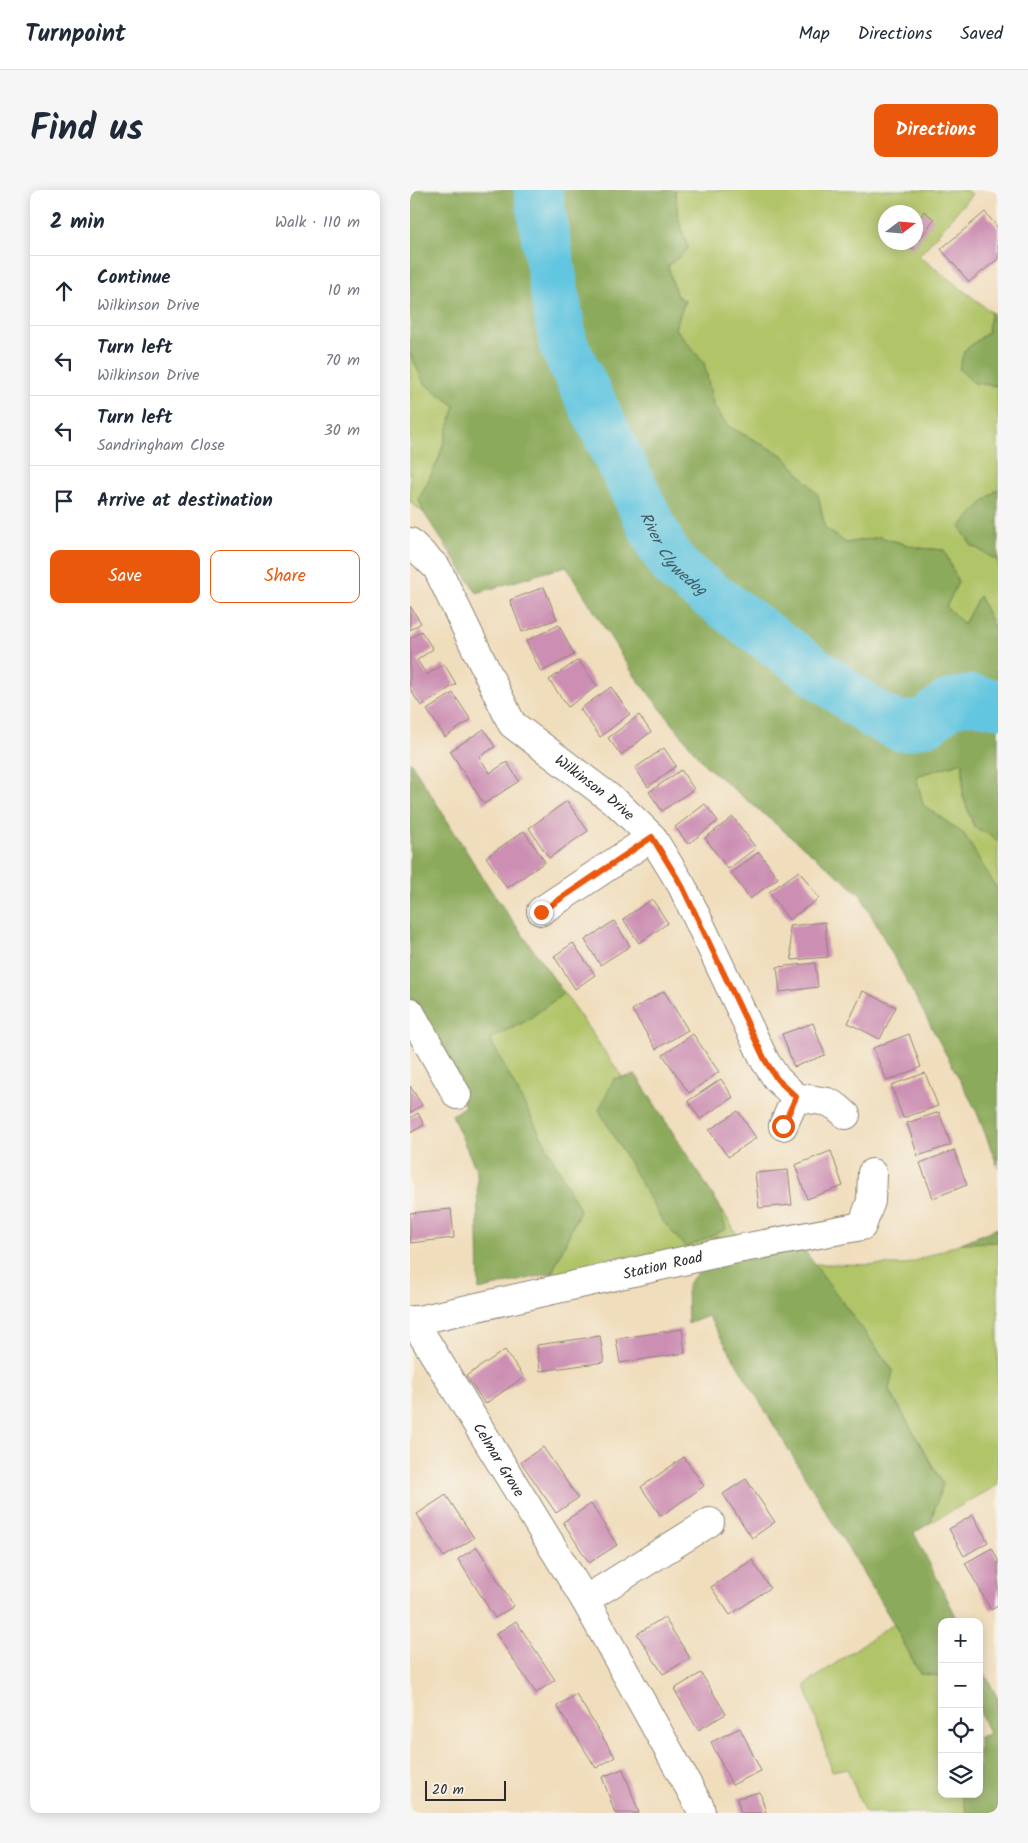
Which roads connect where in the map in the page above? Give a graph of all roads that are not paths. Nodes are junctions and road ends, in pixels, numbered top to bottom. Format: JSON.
{"nodes":[{"id":1,"x":410,"y":542,"type":"edge"},
{"id":2,"x":652,"y":837,"type":"junction"},
{"id":3,"x":541,"y":912,"type":"dead end"},
{"id":4,"x":410,"y":1012,"type":"edge"},
{"id":5,"x":457,"y":1095,"type":"dead end"},
{"id":6,"x":796,"y":1097,"type":"junction"},
{"id":7,"x":846,"y":1115,"type":"dead end"},
{"id":8,"x":783,"y":1126,"type":"dead end"},
{"id":9,"x":872,"y":1173,"type":"dead end"},
{"id":10,"x":412,"y":1321,"type":"edge"},
{"id":11,"x":710,"y":1522,"type":"dead end"},
{"id":12,"x":585,"y":1600,"type":"junction"},
{"id":13,"x":700,"y":1813,"type":"edge"}],
"edges":[{"from":1,"to":2,"type":"street","name":"Wilkinson Drive"},
{"from":2,"to":3,"type":"street"},
{"from":2,"to":6,"type":"street","name":"Wilkinson Drive"},
{"from":4,"to":5,"type":"street"},
{"from":6,"to":7,"type":"street"},
{"from":6,"to":8,"type":"street"},
{"from":9,"to":10,"type":"street","name":"Station Road"},
{"from":10,"to":12,"type":"street","name":"Celmar Grove"},
{"from":11,"to":12,"type":"street"},
{"from":12,"to":13,"type":"street","name":"Celmar Grove"}]}
